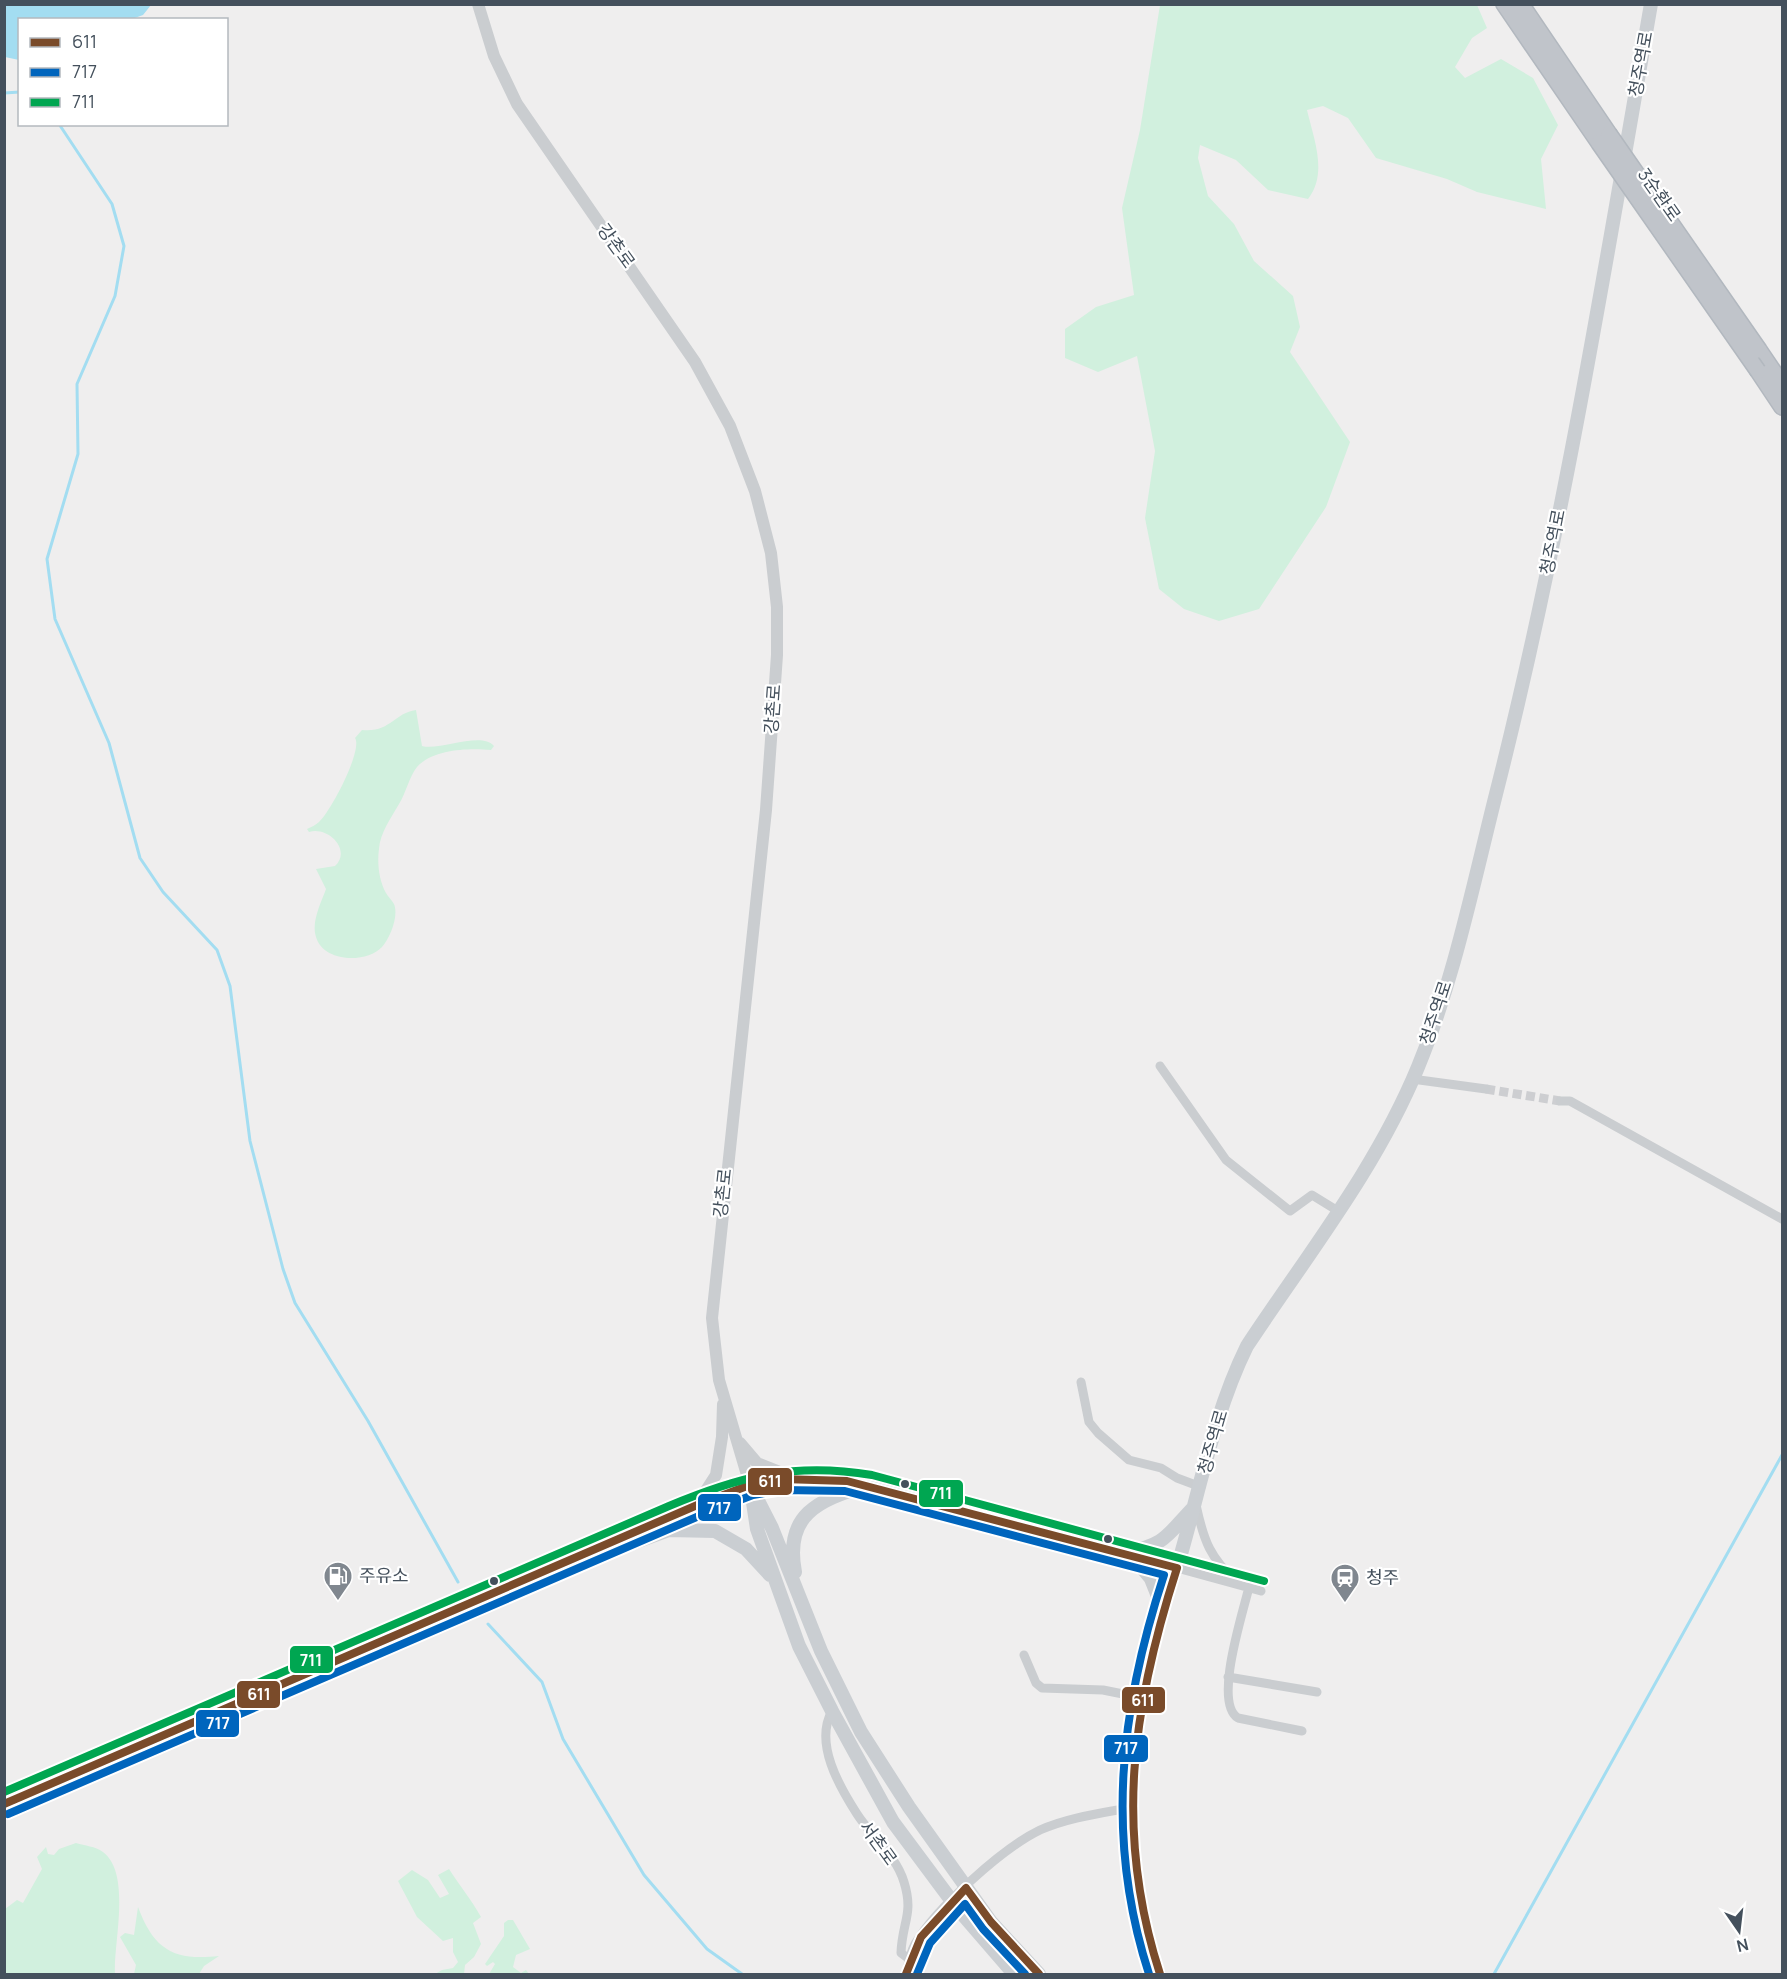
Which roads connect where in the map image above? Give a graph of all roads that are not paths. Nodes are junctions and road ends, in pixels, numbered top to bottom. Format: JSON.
{"nodes":[{"id":1,"x":478,"y":4,"type":"edge"},
{"id":2,"x":1504,"y":4,"type":"edge"},
{"id":3,"x":1521,"y":4,"type":"edge"},
{"id":4,"x":1651,"y":4,"type":"edge"},
{"id":5,"x":1604,"y":139,"type":"junction"},
{"id":6,"x":1782,"y":384,"type":"edge"},
{"id":7,"x":1782,"y":406,"type":"edge"},
{"id":8,"x":1160,"y":1066,"type":"dead end"},
{"id":9,"x":1412,"y":1079,"type":"junction"},
{"id":10,"x":1486,"y":1089,"type":"tunnel mouth"},
{"id":11,"x":1560,"y":1101,"type":"tunnel mouth"},
{"id":12,"x":1338,"y":1211,"type":"junction"},
{"id":13,"x":1782,"y":1219,"type":"edge"},
{"id":14,"x":1081,"y":1382,"type":"dead end"},
{"id":15,"x":723,"y":1394,"type":"junction"},
{"id":16,"x":736,"y":1437,"type":"junction"},
{"id":17,"x":796,"y":1479,"type":"junction"},
{"id":18,"x":750,"y":1485,"type":"junction"},
{"id":19,"x":868,"y":1485,"type":"junction"},
{"id":20,"x":1201,"y":1487,"type":"junction"},
{"id":21,"x":1196,"y":1504,"type":"junction"},
{"id":22,"x":696,"y":1506,"type":"junction"},
{"id":23,"x":599,"y":1547,"type":"junction"},
{"id":24,"x":1126,"y":1554,"type":"junction"},
{"id":25,"x":1177,"y":1568,"type":"junction"},
{"id":26,"x":776,"y":1581,"type":"junction"},
{"id":27,"x":1237,"y":1583,"type":"junction"},
{"id":28,"x":1249,"y":1587,"type":"junction"},
{"id":29,"x":1261,"y":1591,"type":"dead end"},
{"id":30,"x":801,"y":1604,"type":"junction"},
{"id":31,"x":1162,"y":1609,"type":"junction"},
{"id":32,"x":1024,"y":1655,"type":"dead end"},
{"id":33,"x":1228,"y":1677,"type":"junction"},
{"id":34,"x":1317,"y":1692,"type":"dead end"},
{"id":35,"x":1143,"y":1698,"type":"junction"},
{"id":36,"x":832,"y":1711,"type":"junction"},
{"id":37,"x":1302,"y":1731,"type":"dead end"},
{"id":38,"x":4,"y":1804,"type":"edge"},
{"id":39,"x":1134,"y":1807,"type":"junction"},
{"id":40,"x":966,"y":1888,"type":"junction"},
{"id":41,"x":952,"y":1901,"type":"junction"},
{"id":42,"x":909,"y":1959,"type":"junction"},
{"id":43,"x":906,"y":1974,"type":"edge"},
{"id":44,"x":1014,"y":1974,"type":"edge"},
{"id":45,"x":1039,"y":1974,"type":"edge"},
{"id":46,"x":1160,"y":1974,"type":"edge"}],
"edges":[{"from":1,"to":15,"type":"street","name":"강촌로"},
{"from":2,"to":5,"type":"highway","name":"3순환로"},
{"from":3,"to":5,"type":"highway","name":"3순환로"},
{"from":4,"to":9,"type":"main road","name":"청주역로"},
{"from":5,"to":6,"type":"highway","name":"3순환로","bridge":true},
{"from":5,"to":7,"type":"highway","name":"3순환로","bridge":true},
{"from":8,"to":12,"type":"street"},
{"from":9,"to":10,"type":"street"},
{"from":9,"to":12,"type":"main road","name":"청주역로"},
{"from":11,"to":13,"type":"street"},
{"from":12,"to":20,"type":"main road","name":"청주역로"},
{"from":14,"to":20,"type":"street"},
{"from":15,"to":16,"type":"street","name":"강촌로"},
{"from":15,"to":22,"type":"street"},
{"from":16,"to":17,"type":"street"},
{"from":16,"to":18,"type":"street","name":"강촌로"},
{"from":17,"to":18,"type":"main road"},
{"from":17,"to":19,"type":"main road"},
{"from":18,"to":22,"type":"main road"},
{"from":18,"to":26,"type":"main road"},
{"from":18,"to":30,"type":"main road"},
{"from":19,"to":24,"type":"main road"},
{"from":19,"to":30,"type":"main road"},
{"from":20,"to":21,"type":"main road","name":"청주역로"},
{"from":21,"to":24,"type":"main road"},
{"from":21,"to":25,"type":"main road","name":"청주역로"},
{"from":21,"to":27,"type":"street"},
{"from":22,"to":23,"type":"main road"},
{"from":23,"to":26,"type":"main road"},
{"from":23,"to":38,"type":"main road"},
{"from":24,"to":25,"type":"main road"},
{"from":24,"to":31,"type":"street"},
{"from":25,"to":27,"type":"street"},
{"from":25,"to":31,"type":"street","name":"청주역로"},
{"from":26,"to":36,"type":"main road"},
{"from":27,"to":28,"type":"street"},
{"from":28,"to":29,"type":"street"},
{"from":28,"to":33,"type":"street"},
{"from":30,"to":40,"type":"main road"},
{"from":31,"to":35,"type":"street","name":"청주역로"},
{"from":32,"to":35,"type":"street"},
{"from":33,"to":34,"type":"street"},
{"from":33,"to":37,"type":"street"},
{"from":35,"to":39,"type":"street","name":"청주역로"},
{"from":36,"to":41,"type":"main road"},
{"from":36,"to":42,"type":"street","name":"서촌로"},
{"from":39,"to":40,"type":"street"},
{"from":39,"to":46,"type":"street","name":"청주역로"},
{"from":40,"to":41,"type":"street"},
{"from":40,"to":45,"type":"main road"},
{"from":41,"to":42,"type":"street"},
{"from":41,"to":44,"type":"main road"},
{"from":42,"to":43,"type":"street","name":"서촌로"}]}
